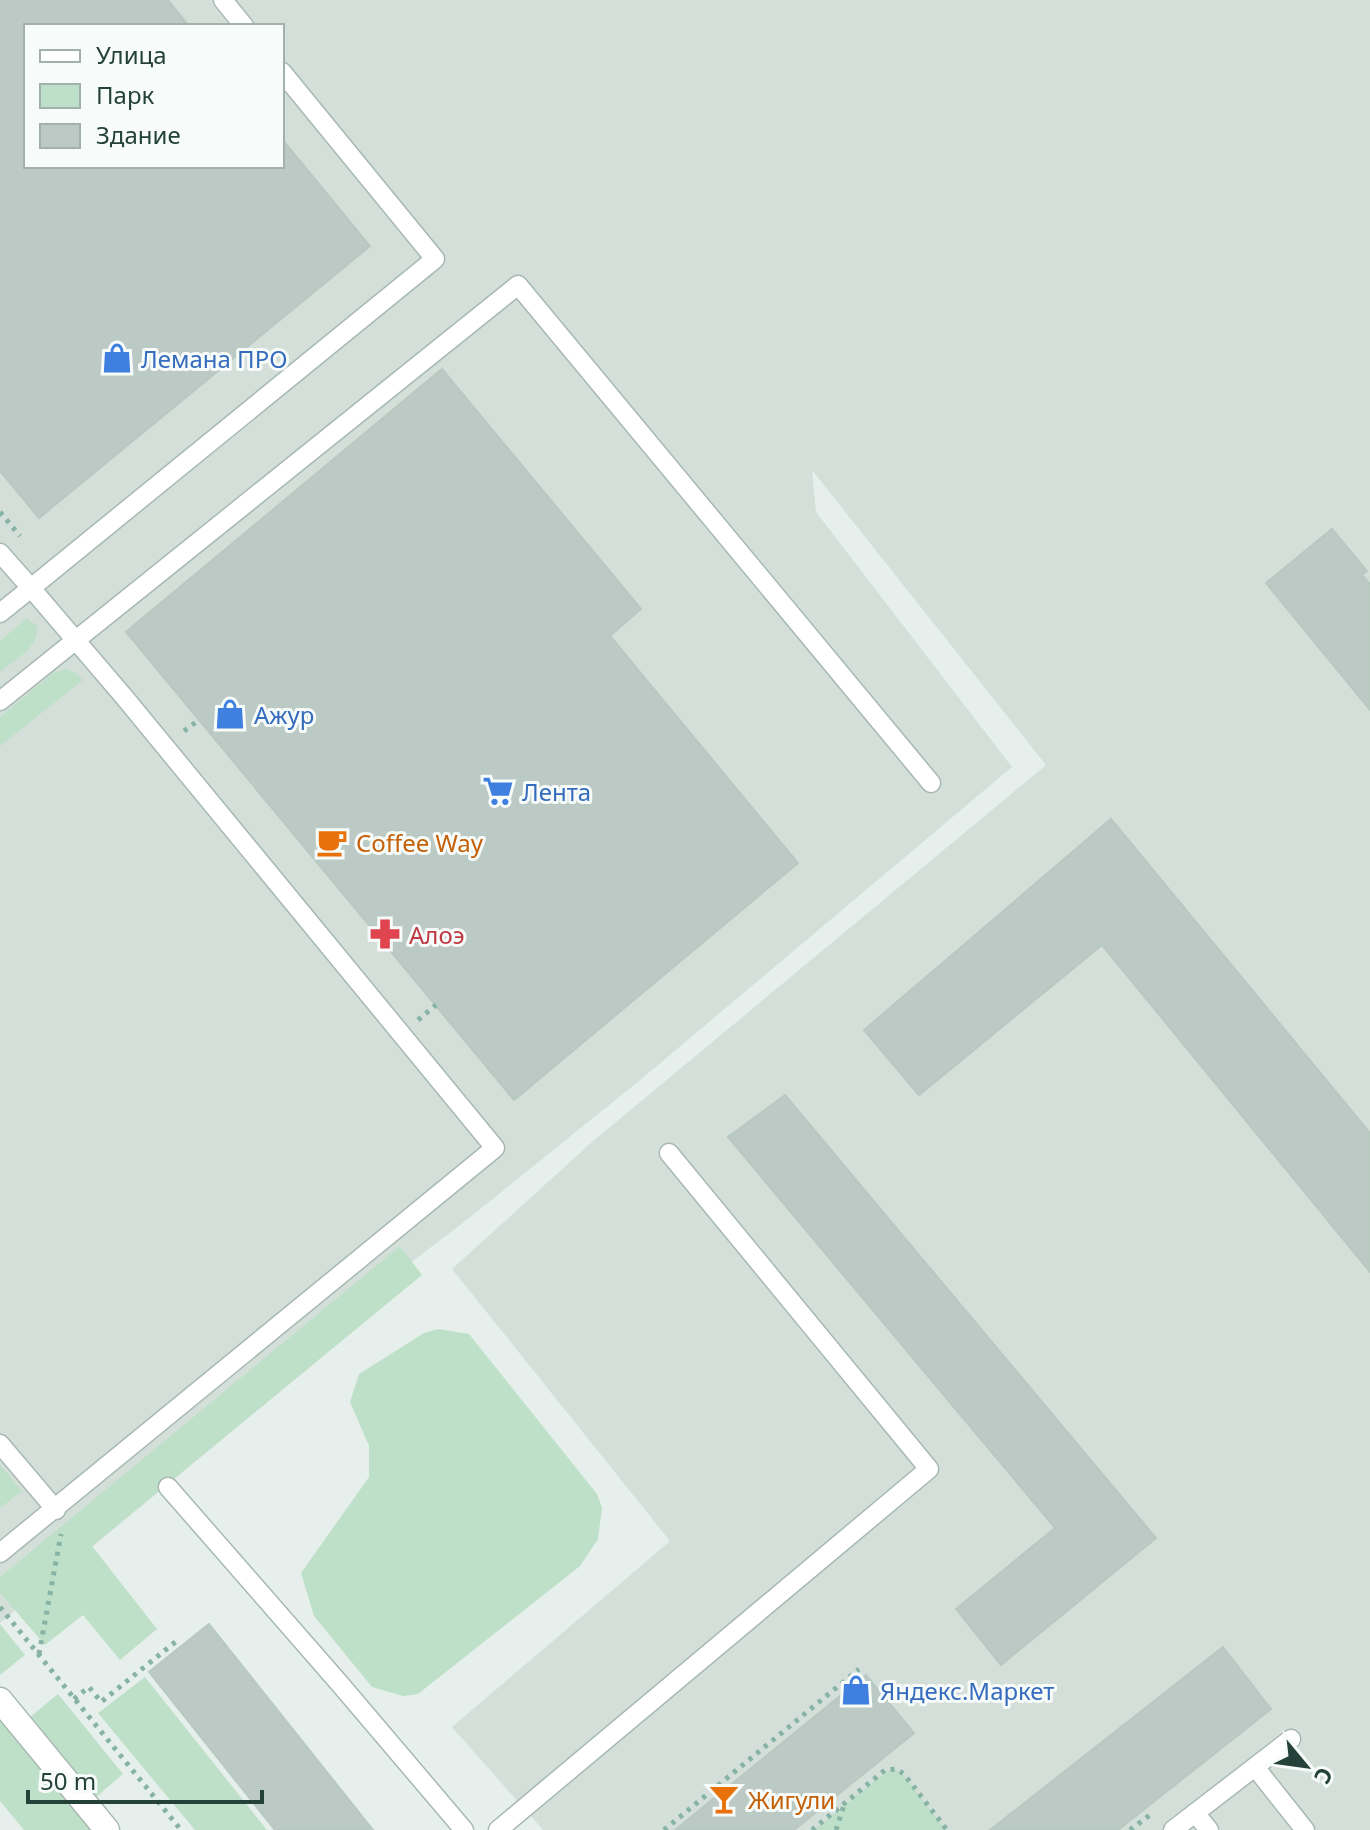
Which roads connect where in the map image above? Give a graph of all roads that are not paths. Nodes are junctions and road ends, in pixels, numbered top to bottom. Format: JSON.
{"nodes":[{"id":1,"x":223,"y":0,"type":"edge"},
{"id":2,"x":242,"y":24,"type":"edge"},
{"id":3,"x":284,"y":74,"type":"edge"},
{"id":4,"x":0,"y":553,"type":"edge"},
{"id":5,"x":31,"y":588,"type":"junction"},
{"id":6,"x":0,"y":613,"type":"edge"},
{"id":7,"x":76,"y":641,"type":"junction"},
{"id":8,"x":0,"y":701,"type":"edge"},
{"id":9,"x":931,"y":783,"type":"dead end"},
{"id":10,"x":669,"y":1153,"type":"dead end"},
{"id":11,"x":0,"y":1444,"type":"edge"},
{"id":12,"x":168,"y":1487,"type":"dead end"},
{"id":13,"x":59,"y":1518,"type":"junction"},
{"id":14,"x":0,"y":1553,"type":"edge"},
{"id":15,"x":0,"y":1700,"type":"edge"},
{"id":16,"x":1291,"y":1739,"type":"dead end"},
{"id":17,"x":1255,"y":1767,"type":"junction"},
{"id":18,"x":1195,"y":1813,"type":"junction"},
{"id":19,"x":107,"y":1830,"type":"edge"},
{"id":20,"x":464,"y":1830,"type":"edge"},
{"id":21,"x":498,"y":1830,"type":"edge"},
{"id":22,"x":1173,"y":1830,"type":"edge"},
{"id":23,"x":1209,"y":1830,"type":"edge"},
{"id":24,"x":1305,"y":1830,"type":"edge"}],
"edges":[{"from":1,"to":2,"type":"lane"},
{"from":3,"to":5,"type":"lane"},
{"from":4,"to":5,"type":"lane"},
{"from":5,"to":6,"type":"lane"},
{"from":5,"to":7,"type":"lane"},
{"from":7,"to":8,"type":"lane"},
{"from":7,"to":9,"type":"lane"},
{"from":7,"to":13,"type":"lane"},
{"from":10,"to":21,"type":"lane"},
{"from":11,"to":13,"type":"lane"},
{"from":12,"to":20,"type":"lane"},
{"from":13,"to":14,"type":"lane"},
{"from":15,"to":19,"type":"street"},
{"from":16,"to":17,"type":"lane"},
{"from":17,"to":18,"type":"lane"},
{"from":17,"to":24,"type":"lane"},
{"from":18,"to":22,"type":"lane"},
{"from":18,"to":23,"type":"lane"}]}
